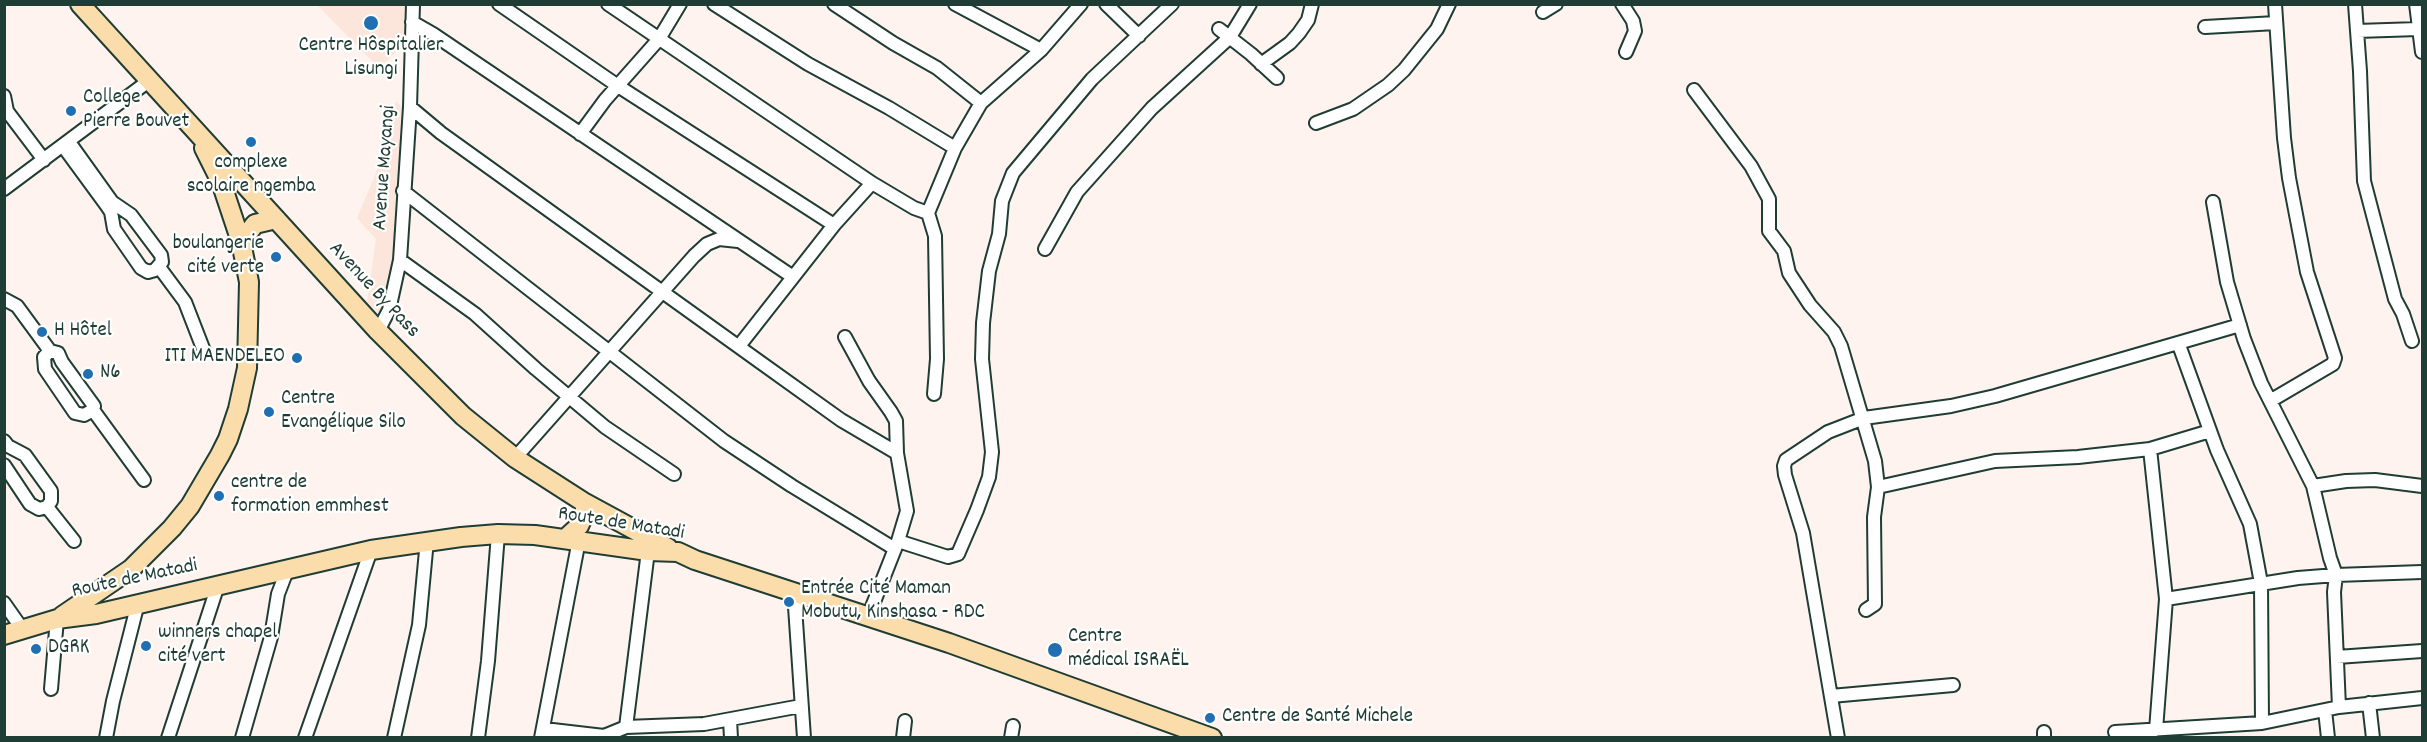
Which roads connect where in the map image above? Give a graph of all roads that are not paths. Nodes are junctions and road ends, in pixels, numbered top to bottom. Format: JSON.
{"nodes":[{"id":1,"x":80,"y":4,"type":"edge"},
{"id":2,"x":413,"y":4,"type":"edge"},
{"id":3,"x":499,"y":4,"type":"edge"},
{"id":4,"x":608,"y":4,"type":"edge"},
{"id":5,"x":681,"y":4,"type":"edge"},
{"id":6,"x":714,"y":4,"type":"edge"},
{"id":7,"x":834,"y":4,"type":"edge"},
{"id":8,"x":955,"y":4,"type":"edge"},
{"id":9,"x":1081,"y":4,"type":"edge"},
{"id":10,"x":1106,"y":4,"type":"edge"},
{"id":11,"x":1172,"y":4,"type":"edge"},
{"id":12,"x":1250,"y":4,"type":"edge"},
{"id":13,"x":1312,"y":4,"type":"edge"},
{"id":14,"x":1449,"y":4,"type":"edge"},
{"id":15,"x":1556,"y":4,"type":"edge"},
{"id":16,"x":1622,"y":4,"type":"edge"},
{"id":17,"x":2275,"y":4,"type":"edge"},
{"id":18,"x":2355,"y":4,"type":"edge"},
{"id":19,"x":2416,"y":4,"type":"edge"},
{"id":20,"x":1543,"y":12,"type":"dead end"},
{"id":21,"x":412,"y":22,"type":"junction"},
{"id":22,"x":2276,"y":23,"type":"junction"},
{"id":23,"x":2205,"y":27,"type":"dead end"},
{"id":24,"x":1219,"y":29,"type":"dead end"},
{"id":25,"x":2418,"y":29,"type":"junction"},
{"id":26,"x":2357,"y":31,"type":"junction"},
{"id":27,"x":1139,"y":36,"type":"junction"},
{"id":28,"x":1230,"y":38,"type":"junction"},
{"id":29,"x":659,"y":39,"type":"junction"},
{"id":30,"x":1041,"y":50,"type":"junction"},
{"id":31,"x":1626,"y":52,"type":"dead end"},
{"id":32,"x":2422,"y":52,"type":"edge"},
{"id":33,"x":1261,"y":64,"type":"junction"},
{"id":34,"x":1277,"y":78,"type":"dead end"},
{"id":35,"x":150,"y":80,"type":"junction"},
{"id":36,"x":618,"y":86,"type":"junction"},
{"id":37,"x":1694,"y":90,"type":"dead end"},
{"id":38,"x":4,"y":96,"type":"edge"},
{"id":39,"x":981,"y":103,"type":"junction"},
{"id":40,"x":410,"y":107,"type":"junction"},
{"id":41,"x":5,"y":113,"type":"edge"},
{"id":42,"x":1316,"y":123,"type":"dead end"},
{"id":43,"x":195,"y":130,"type":"junction"},
{"id":44,"x":580,"y":134,"type":"junction"},
{"id":45,"x":66,"y":144,"type":"junction"},
{"id":46,"x":956,"y":148,"type":"junction"},
{"id":47,"x":41,"y":162,"type":"junction"},
{"id":48,"x":872,"y":183,"type":"junction"},
{"id":49,"x":4,"y":189,"type":"edge"},
{"id":50,"x":403,"y":191,"type":"junction"},
{"id":51,"x":2213,"y":202,"type":"dead end"},
{"id":52,"x":114,"y":210,"type":"junction"},
{"id":53,"x":928,"y":213,"type":"junction"},
{"id":54,"x":276,"y":219,"type":"junction"},
{"id":55,"x":834,"y":225,"type":"junction"},
{"id":56,"x":739,"y":241,"type":"junction"},
{"id":57,"x":241,"y":242,"type":"junction"},
{"id":58,"x":1045,"y":249,"type":"dead end"},
{"id":59,"x":400,"y":260,"type":"junction"},
{"id":60,"x":157,"y":268,"type":"junction"},
{"id":61,"x":794,"y":277,"type":"junction"},
{"id":62,"x":664,"y":291,"type":"junction"},
{"id":63,"x":4,"y":301,"type":"edge"},
{"id":64,"x":177,"y":301,"type":"dead end"},
{"id":65,"x":2240,"y":325,"type":"junction"},
{"id":66,"x":378,"y":331,"type":"junction"},
{"id":67,"x":845,"y":337,"type":"dead end"},
{"id":68,"x":2412,"y":340,"type":"dead end"},
{"id":69,"x":2179,"y":345,"type":"junction"},
{"id":70,"x":739,"y":346,"type":"junction"},
{"id":71,"x":204,"y":351,"type":"dead end"},
{"id":72,"x":609,"y":352,"type":"junction"},
{"id":73,"x":48,"y":353,"type":"junction"},
{"id":74,"x":934,"y":394,"type":"dead end"},
{"id":75,"x":569,"y":397,"type":"junction"},
{"id":76,"x":2270,"y":401,"type":"junction"},
{"id":77,"x":90,"y":412,"type":"junction"},
{"id":78,"x":1864,"y":418,"type":"junction"},
{"id":79,"x":2210,"y":431,"type":"junction"},
{"id":80,"x":6,"y":445,"type":"edge"},
{"id":81,"x":2150,"y":449,"type":"junction"},
{"id":82,"x":897,"y":453,"type":"junction"},
{"id":83,"x":515,"y":458,"type":"junction"},
{"id":84,"x":4,"y":465,"type":"edge"},
{"id":85,"x":674,"y":474,"type":"dead end"},
{"id":86,"x":141,"y":482,"type":"dead end"},
{"id":87,"x":2313,"y":486,"type":"junction"},
{"id":88,"x":2422,"y":486,"type":"edge"},
{"id":89,"x":1878,"y":487,"type":"junction"},
{"id":90,"x":585,"y":504,"type":"junction"},
{"id":91,"x":47,"y":507,"type":"junction"},
{"id":92,"x":498,"y":534,"type":"junction"},
{"id":93,"x":572,"y":539,"type":"junction"},
{"id":94,"x":427,"y":540,"type":"junction"},
{"id":95,"x":74,"y":541,"type":"dead end"},
{"id":96,"x":896,"y":545,"type":"junction"},
{"id":97,"x":371,"y":550,"type":"junction"},
{"id":98,"x":648,"y":551,"type":"junction"},
{"id":99,"x":678,"y":552,"type":"junction"},
{"id":100,"x":288,"y":568,"type":"junction"},
{"id":101,"x":2422,"y":572,"type":"edge"},
{"id":102,"x":2336,"y":575,"type":"junction"},
{"id":103,"x":2261,"y":583,"type":"junction"},
{"id":104,"x":218,"y":585,"type":"junction"},
{"id":105,"x":794,"y":592,"type":"junction"},
{"id":106,"x":2166,"y":599,"type":"junction"},
{"id":107,"x":4,"y":603,"type":"edge"},
{"id":108,"x":138,"y":603,"type":"junction"},
{"id":109,"x":1866,"y":610,"type":"dead end"},
{"id":110,"x":868,"y":617,"type":"junction"},
{"id":111,"x":57,"y":619,"type":"junction"},
{"id":112,"x":23,"y":630,"type":"junction"},
{"id":113,"x":4,"y":635,"type":"edge"},
{"id":114,"x":2422,"y":651,"type":"edge"},
{"id":115,"x":2337,"y":657,"type":"junction"},
{"id":116,"x":1953,"y":685,"type":"dead end"},
{"id":117,"x":51,"y":689,"type":"dead end"},
{"id":118,"x":1831,"y":696,"type":"junction"},
{"id":119,"x":2422,"y":698,"type":"edge"},
{"id":120,"x":2369,"y":703,"type":"junction"},
{"id":121,"x":801,"y":706,"type":"junction"},
{"id":122,"x":2339,"y":707,"type":"junction"},
{"id":123,"x":2325,"y":710,"type":"junction"},
{"id":124,"x":730,"y":720,"type":"junction"},
{"id":125,"x":905,"y":721,"type":"dead end"},
{"id":126,"x":2262,"y":723,"type":"junction"},
{"id":127,"x":626,"y":727,"type":"junction"},
{"id":128,"x":2156,"y":730,"type":"junction"},
{"id":129,"x":669,"y":731,"type":"edge"},
{"id":130,"x":2115,"y":732,"type":"dead end"},
{"id":131,"x":542,"y":733,"type":"edge"},
{"id":132,"x":604,"y":737,"type":"edge"},
{"id":133,"x":1211,"y":737,"type":"edge"},
{"id":134,"x":106,"y":738,"type":"edge"},
{"id":135,"x":168,"y":738,"type":"edge"},
{"id":136,"x":242,"y":738,"type":"edge"},
{"id":137,"x":305,"y":738,"type":"edge"},
{"id":138,"x":394,"y":738,"type":"edge"},
{"id":139,"x":478,"y":738,"type":"edge"},
{"id":140,"x":731,"y":738,"type":"edge"},
{"id":141,"x":804,"y":738,"type":"edge"},
{"id":142,"x":903,"y":738,"type":"edge"},
{"id":143,"x":1838,"y":738,"type":"edge"},
{"id":144,"x":2328,"y":738,"type":"edge"},
{"id":145,"x":2373,"y":738,"type":"edge"}],
"edges":[{"from":1,"to":35,"type":"highway","name":"Avenue By Pass"},
{"from":2,"to":21,"type":"street","name":"Avenue Mayangi"},
{"from":3,"to":36,"type":"street"},
{"from":4,"to":29,"type":"street"},
{"from":5,"to":29,"type":"street"},
{"from":6,"to":46,"type":"street"},
{"from":7,"to":39,"type":"street"},
{"from":8,"to":30,"type":"street"},
{"from":9,"to":30,"type":"street"},
{"from":10,"to":27,"type":"street"},
{"from":11,"to":27,"type":"street"},
{"from":12,"to":28,"type":"street"},
{"from":13,"to":33,"type":"street"},
{"from":14,"to":42,"type":"street"},
{"from":15,"to":20,"type":"street"},
{"from":16,"to":31,"type":"street"},
{"from":17,"to":22,"type":"street"},
{"from":18,"to":26,"type":"street"},
{"from":19,"to":25,"type":"street"},
{"from":21,"to":40,"type":"street","name":"Avenue Mayangi"},
{"from":21,"to":44,"type":"street"},
{"from":22,"to":23,"type":"street"},
{"from":22,"to":76,"type":"street"},
{"from":24,"to":28,"type":"street"},
{"from":25,"to":26,"type":"street"},
{"from":25,"to":32,"type":"street"},
{"from":26,"to":68,"type":"street"},
{"from":27,"to":96,"type":"street"},
{"from":28,"to":33,"type":"street"},
{"from":28,"to":58,"type":"street"},
{"from":29,"to":36,"type":"street"},
{"from":29,"to":48,"type":"street"},
{"from":30,"to":39,"type":"street"},
{"from":33,"to":34,"type":"street"},
{"from":35,"to":43,"type":"highway","name":"Avenue By Pass"},
{"from":35,"to":45,"type":"street"},
{"from":36,"to":44,"type":"street"},
{"from":36,"to":55,"type":"street"},
{"from":37,"to":78,"type":"street"},
{"from":38,"to":41,"type":"street"},
{"from":39,"to":46,"type":"street"},
{"from":40,"to":50,"type":"street","name":"Avenue Mayangi"},
{"from":40,"to":62,"type":"street"},
{"from":41,"to":47,"type":"street"},
{"from":43,"to":54,"type":"highway","name":"Avenue By Pass"},
{"from":43,"to":57,"type":"highway"},
{"from":44,"to":56,"type":"street"},
{"from":45,"to":47,"type":"street"},
{"from":45,"to":52,"type":"street"},
{"from":46,"to":53,"type":"street"},
{"from":47,"to":49,"type":"street"},
{"from":48,"to":53,"type":"street"},
{"from":48,"to":55,"type":"street"},
{"from":50,"to":59,"type":"street","name":"Avenue Mayangi"},
{"from":50,"to":72,"type":"street"},
{"from":51,"to":65,"type":"street"},
{"from":52,"to":60,"type":"street"},
{"from":52,"to":60,"type":"street"},
{"from":53,"to":74,"type":"street"},
{"from":54,"to":57,"type":"highway"},
{"from":54,"to":66,"type":"highway","name":"Avenue By Pass"},
{"from":55,"to":61,"type":"street"},
{"from":56,"to":61,"type":"street"},
{"from":56,"to":62,"type":"street"},
{"from":57,"to":111,"type":"highway"},
{"from":59,"to":66,"type":"street","name":"Avenue Mayangi"},
{"from":59,"to":75,"type":"street"},
{"from":60,"to":64,"type":"street"},
{"from":60,"to":71,"type":"street"},
{"from":61,"to":70,"type":"street"},
{"from":62,"to":70,"type":"street"},
{"from":62,"to":72,"type":"street"},
{"from":63,"to":73,"type":"street"},
{"from":65,"to":69,"type":"street"},
{"from":65,"to":76,"type":"street"},
{"from":66,"to":83,"type":"highway","name":"Avenue By Pass"},
{"from":67,"to":82,"type":"street"},
{"from":69,"to":78,"type":"street"},
{"from":69,"to":79,"type":"street"},
{"from":70,"to":82,"type":"street"},
{"from":72,"to":75,"type":"street"},
{"from":72,"to":96,"type":"street"},
{"from":73,"to":77,"type":"street"},
{"from":73,"to":77,"type":"street"},
{"from":75,"to":83,"type":"street"},
{"from":75,"to":85,"type":"street"},
{"from":76,"to":87,"type":"street"},
{"from":77,"to":86,"type":"street"},
{"from":78,"to":89,"type":"street"},
{"from":78,"to":118,"type":"street"},
{"from":79,"to":81,"type":"street"},
{"from":79,"to":103,"type":"street"},
{"from":80,"to":91,"type":"street"},
{"from":81,"to":89,"type":"street"},
{"from":81,"to":106,"type":"street"},
{"from":82,"to":96,"type":"street"},
{"from":83,"to":90,"type":"highway","name":"Avenue By Pass"},
{"from":84,"to":91,"type":"street"},
{"from":87,"to":88,"type":"street"},
{"from":87,"to":102,"type":"street"},
{"from":89,"to":109,"type":"street"},
{"from":90,"to":93,"type":"highway"},
{"from":90,"to":99,"type":"highway","name":"Avenue By Pass"},
{"from":91,"to":95,"type":"street"},
{"from":92,"to":93,"type":"highway","name":"Route de Matadi"},
{"from":92,"to":94,"type":"highway","name":"Route de Matadi"},
{"from":92,"to":139,"type":"street"},
{"from":93,"to":98,"type":"highway","name":"Route de Matadi"},
{"from":93,"to":131,"type":"street"},
{"from":94,"to":97,"type":"highway","name":"Route de Matadi"},
{"from":94,"to":138,"type":"street"},
{"from":96,"to":110,"type":"street"},
{"from":97,"to":100,"type":"highway","name":"Route de Matadi"},
{"from":97,"to":137,"type":"street"},
{"from":98,"to":99,"type":"highway","name":"Route de Matadi"},
{"from":98,"to":127,"type":"street"},
{"from":99,"to":105,"type":"highway","name":"Route de Matadi"},
{"from":100,"to":104,"type":"highway","name":"Route de Matadi"},
{"from":100,"to":136,"type":"street"},
{"from":101,"to":102,"type":"street"},
{"from":102,"to":103,"type":"street"},
{"from":102,"to":115,"type":"street"},
{"from":103,"to":106,"type":"street"},
{"from":103,"to":126,"type":"street"},
{"from":104,"to":108,"type":"highway","name":"Route de Matadi"},
{"from":104,"to":135,"type":"street"},
{"from":105,"to":110,"type":"highway","name":"Route de Matadi"},
{"from":105,"to":121,"type":"street"},
{"from":106,"to":128,"type":"street"},
{"from":107,"to":112,"type":"street"},
{"from":108,"to":111,"type":"highway","name":"Route de Matadi"},
{"from":108,"to":134,"type":"street"},
{"from":110,"to":133,"type":"highway","name":"Route de Matadi"},
{"from":111,"to":112,"type":"highway","name":"Route de Matadi"},
{"from":111,"to":117,"type":"street"},
{"from":112,"to":113,"type":"highway","name":"Route de Matadi"},
{"from":114,"to":115,"type":"street"},
{"from":115,"to":122,"type":"street"},
{"from":116,"to":118,"type":"street"},
{"from":118,"to":143,"type":"street"},
{"from":119,"to":120,"type":"street"},
{"from":120,"to":122,"type":"street"},
{"from":120,"to":145,"type":"street"},
{"from":121,"to":124,"type":"street"},
{"from":121,"to":141,"type":"street"},
{"from":122,"to":123,"type":"street"},
{"from":123,"to":126,"type":"street"},
{"from":123,"to":144,"type":"street"},
{"from":124,"to":129,"type":"street"},
{"from":124,"to":140,"type":"street"},
{"from":125,"to":142,"type":"street"},
{"from":126,"to":128,"type":"street"},
{"from":127,"to":129,"type":"street"},
{"from":127,"to":132,"type":"street"},
{"from":128,"to":130,"type":"street"},
{"from":131,"to":132,"type":"street"}]}
